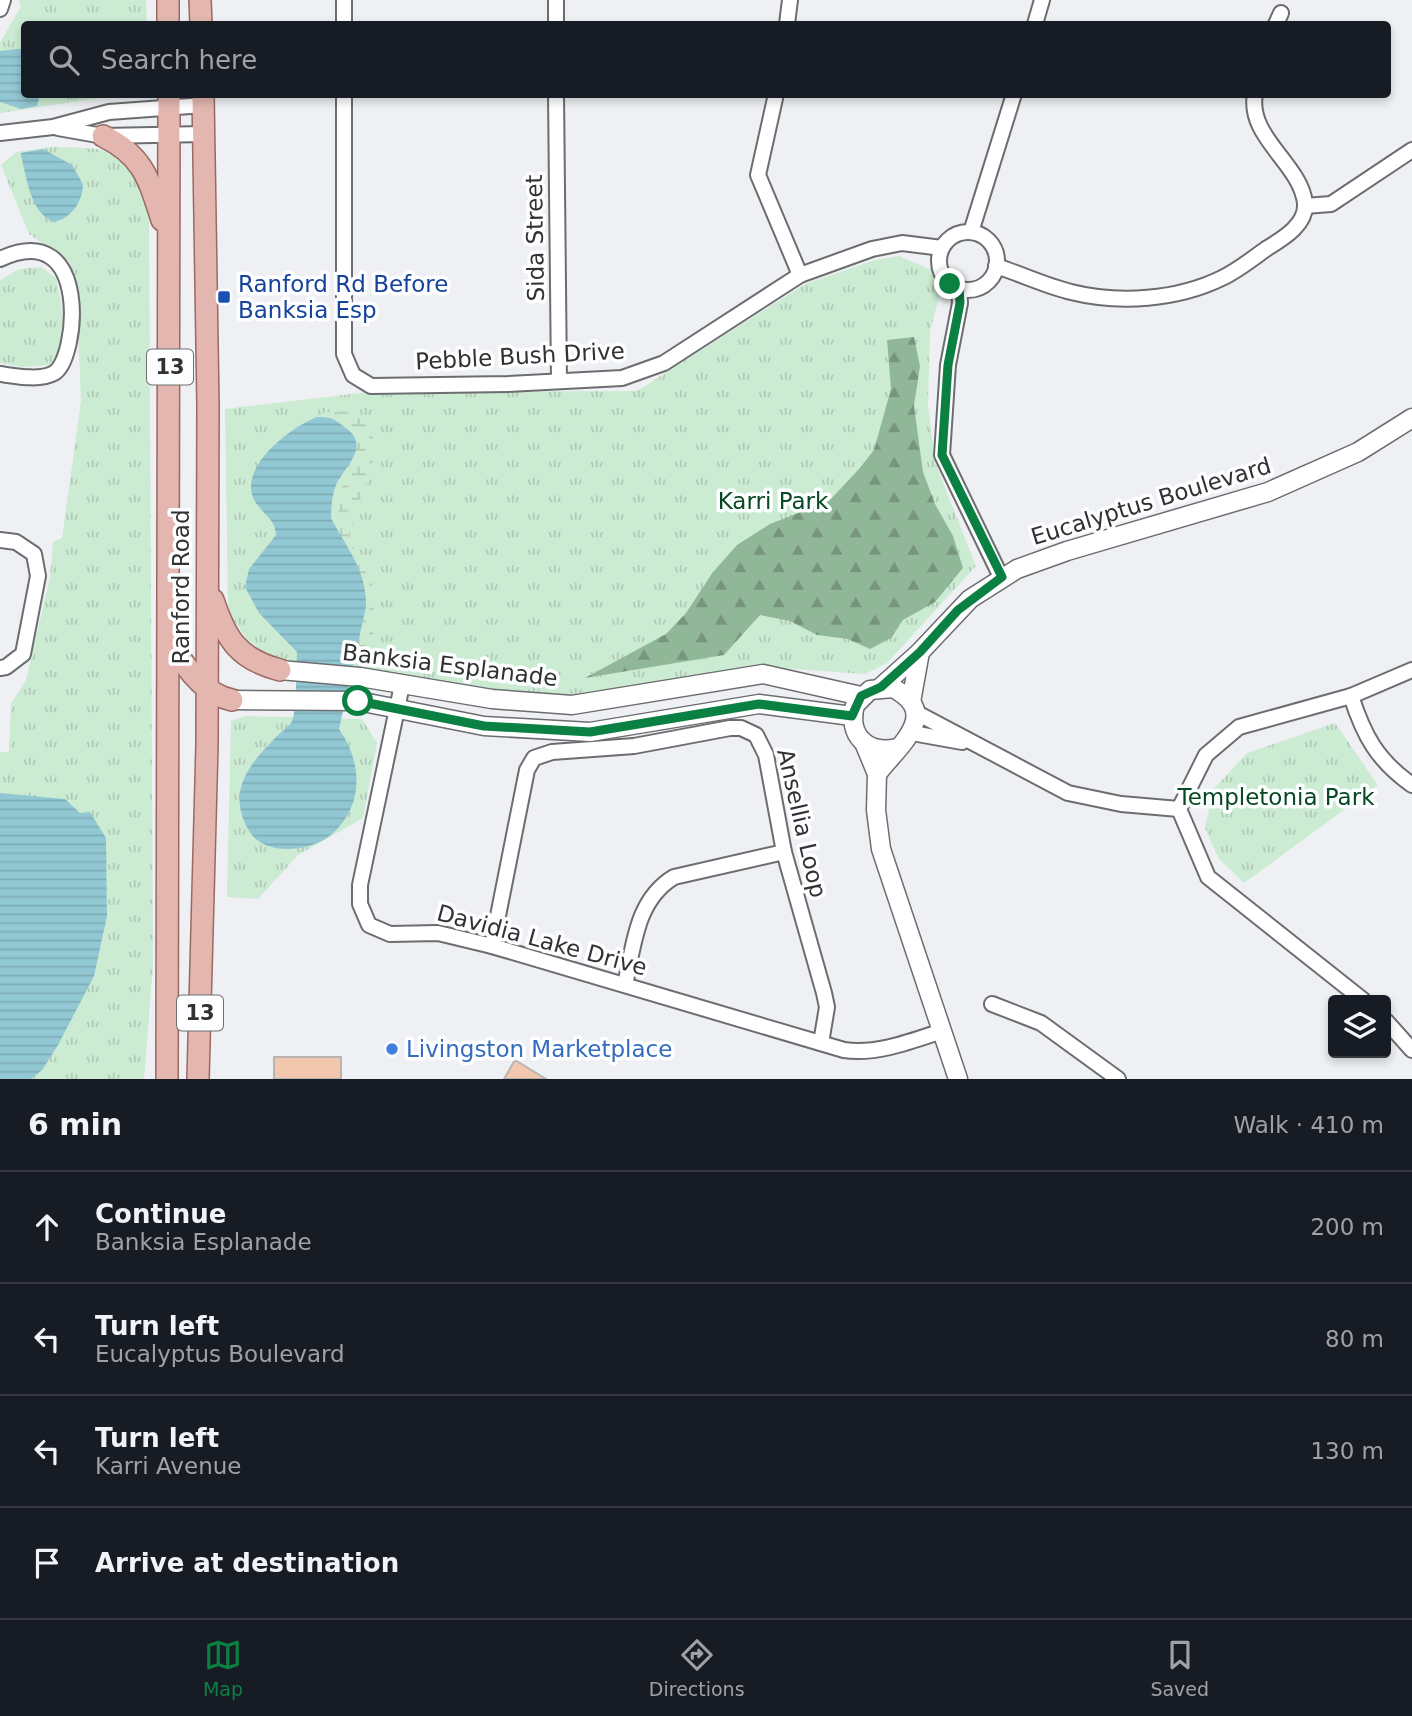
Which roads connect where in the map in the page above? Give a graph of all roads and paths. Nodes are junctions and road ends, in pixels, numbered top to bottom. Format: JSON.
{"nodes":[{"id":1,"x":4,"y":0,"type":"edge"},
{"id":2,"x":167,"y":0,"type":"edge"},
{"id":3,"x":200,"y":0,"type":"edge"},
{"id":4,"x":344,"y":0,"type":"edge"},
{"id":5,"x":556,"y":0,"type":"edge"},
{"id":6,"x":790,"y":0,"type":"edge"},
{"id":7,"x":1042,"y":0,"type":"edge"},
{"id":8,"x":0,"y":9,"type":"edge"},
{"id":9,"x":168,"y":21,"type":"edge"},
{"id":10,"x":201,"y":21,"type":"edge"},
{"id":11,"x":344,"y":21,"type":"edge"},
{"id":12,"x":556,"y":21,"type":"edge"},
{"id":13,"x":787,"y":21,"type":"edge"},
{"id":14,"x":1036,"y":21,"type":"edge"},
{"id":15,"x":344,"y":98,"type":"edge"},
{"id":16,"x":556,"y":98,"type":"edge"},
{"id":17,"x":775,"y":98,"type":"edge"},
{"id":18,"x":1013,"y":98,"type":"edge"},
{"id":19,"x":1255,"y":98,"type":"edge"},
{"id":20,"x":203,"y":100,"type":"edge"},
{"id":21,"x":170,"y":101,"type":"edge"},
{"id":22,"x":53,"y":127,"type":"junction"},
{"id":23,"x":0,"y":133,"type":"edge"},
{"id":24,"x":204,"y":134,"type":"junction"},
{"id":25,"x":170,"y":135,"type":"junction"},
{"id":26,"x":103,"y":136,"type":"junction"},
{"id":27,"x":1412,"y":150,"type":"edge"},
{"id":28,"x":1305,"y":206,"type":"junction"},
{"id":29,"x":971,"y":232,"type":"junction"},
{"id":30,"x":170,"y":242,"type":"junction"},
{"id":31,"x":942,"y":248,"type":"junction"},
{"id":32,"x":0,"y":259,"type":"edge"},
{"id":33,"x":996,"y":266,"type":"junction"},
{"id":34,"x":800,"y":275,"type":"junction"},
{"id":35,"x":959,"y":288,"type":"junction"},
{"id":36,"x":0,"y":374,"type":"edge"},
{"id":37,"x":559,"y":381,"type":"junction"},
{"id":38,"x":1412,"y":418,"type":"edge"},
{"id":39,"x":0,"y":540,"type":"edge"},
{"id":40,"x":1002,"y":577,"type":"junction"},
{"id":41,"x":207,"y":585,"type":"junction"},
{"id":42,"x":170,"y":640,"type":"junction"},
{"id":43,"x":920,"y":652,"type":"junction"},
{"id":44,"x":0,"y":668,"type":"edge"},
{"id":45,"x":280,"y":670,"type":"joint"},
{"id":46,"x":1412,"y":670,"type":"edge"},
{"id":47,"x":402,"y":685,"type":"junction"},
{"id":48,"x":881,"y":687,"type":"junction"},
{"id":49,"x":207,"y":688,"type":"junction"},
{"id":50,"x":861,"y":696,"type":"junction"},
{"id":51,"x":1351,"y":696,"type":"junction"},
{"id":52,"x":230,"y":700,"type":"junction"},
{"id":53,"x":913,"y":707,"type":"junction"},
{"id":54,"x":398,"y":708,"type":"junction"},
{"id":55,"x":852,"y":716,"type":"junction"},
{"id":56,"x":207,"y":732,"type":"junction"},
{"id":57,"x":912,"y":733,"type":"junction"},
{"id":58,"x":974,"y":744,"type":"junction"},
{"id":59,"x":866,"y":745,"type":"junction"},
{"id":60,"x":897,"y":748,"type":"junction"},
{"id":61,"x":877,"y":774,"type":"junction"},
{"id":62,"x":1412,"y":785,"type":"edge"},
{"id":63,"x":1179,"y":809,"type":"junction"},
{"id":64,"x":784,"y":852,"type":"junction"},
{"id":65,"x":492,"y":946,"type":"junction"},
{"id":66,"x":625,"y":985,"type":"junction"},
{"id":67,"x":1357,"y":995,"type":"edge"},
{"id":68,"x":992,"y":1004,"type":"dead end"},
{"id":69,"x":1391,"y":1027,"type":"edge"},
{"id":70,"x":942,"y":1031,"type":"junction"},
{"id":71,"x":821,"y":1043,"type":"junction"},
{"id":72,"x":1412,"y":1050,"type":"edge"},
{"id":73,"x":199,"y":1076,"type":"edge"},
{"id":74,"x":167,"y":1079,"type":"edge"},
{"id":75,"x":958,"y":1079,"type":"edge"},
{"id":76,"x":1118,"y":1079,"type":"edge"}],
"edges":[{"from":1,"to":8,"type":"street"},
{"from":2,"to":9,"type":"main road"},
{"from":3,"to":10,"type":"main road"},
{"from":4,"to":11,"type":"street"},
{"from":5,"to":12,"type":"street"},
{"from":6,"to":13,"type":"street"},
{"from":7,"to":14,"type":"street"},
{"from":15,"to":37,"type":"street","name":"Pebble Bush Drive"},
{"from":16,"to":37,"type":"street","name":"Sida Street"},
{"from":17,"to":34,"type":"street"},
{"from":18,"to":29,"type":"street"},
{"from":19,"to":28,"type":"street"},
{"from":20,"to":21,"type":"street"},
{"from":20,"to":24,"type":"main road","name":"Ranford Road","number":"13"},
{"from":21,"to":22,"type":"street"},
{"from":21,"to":25,"type":"main road","name":"Ranford Road","number":"13"},
{"from":22,"to":23,"type":"street"},
{"from":22,"to":26,"type":"street"},
{"from":24,"to":25,"type":"street"},
{"from":24,"to":41,"type":"main road","name":"Ranford Road","number":"13"},
{"from":25,"to":26,"type":"street"},
{"from":25,"to":30,"type":"main road","name":"Ranford Road","number":"13"},
{"from":26,"to":30,"type":"main road"},
{"from":27,"to":28,"type":"street"},
{"from":28,"to":33,"type":"street"},
{"from":29,"to":31,"type":"street"},
{"from":29,"to":33,"type":"street"},
{"from":30,"to":42,"type":"main road","name":"Ranford Road","number":"13"},
{"from":31,"to":34,"type":"street","name":"Pebble Bush Drive"},
{"from":31,"to":35,"type":"street"},
{"from":32,"to":36,"type":"street"},
{"from":33,"to":35,"type":"street"},
{"from":34,"to":37,"type":"street","name":"Pebble Bush Drive"},
{"from":35,"to":40,"type":"street"},
{"from":38,"to":40,"type":"street","name":"Eucalyptus Boulevard"},
{"from":39,"to":44,"type":"street"},
{"from":40,"to":43,"type":"street","name":"Eucalyptus Boulevard"},
{"from":41,"to":45,"type":"main road"},
{"from":41,"to":49,"type":"main road","name":"Ranford Road","number":"13"},
{"from":42,"to":49,"type":"main road"},
{"from":42,"to":74,"type":"main road","name":"Ranford Road","number":"13"},
{"from":43,"to":48,"type":"street","name":"Eucalyptus Boulevard"},
{"from":43,"to":53,"type":"street"},
{"from":45,"to":47,"type":"street","name":"Banksia Esplanade"},
{"from":46,"to":51,"type":"street"},
{"from":47,"to":50,"type":"street","name":"Banksia Esplanade"},
{"from":47,"to":54,"type":"street","name":"Davidia Lake Drive"},
{"from":48,"to":50,"type":"street","name":"Eucalyptus Boulevard"},
{"from":48,"to":53,"type":"street"},
{"from":49,"to":52,"type":"main road"},
{"from":49,"to":56,"type":"main road","name":"Ranford Road","number":"13"},
{"from":50,"to":55,"type":"street"},
{"from":51,"to":62,"type":"street"},
{"from":51,"to":63,"type":"street"},
{"from":52,"to":54,"type":"street","name":"Banksia Esplanade"},
{"from":52,"to":56,"type":"main road"},
{"from":53,"to":57,"type":"street"},
{"from":53,"to":58,"type":"street"},
{"from":54,"to":55,"type":"street","name":"Banksia Esplanade"},
{"from":54,"to":65,"type":"street","name":"Davidia Lake Drive"},
{"from":55,"to":59,"type":"street"},
{"from":56,"to":73,"type":"main road","name":"Ranford Road","number":"13"},
{"from":57,"to":58,"type":"street"},
{"from":57,"to":60,"type":"street"},
{"from":58,"to":63,"type":"street"},
{"from":59,"to":60,"type":"street"},
{"from":59,"to":61,"type":"street"},
{"from":60,"to":61,"type":"street"},
{"from":61,"to":70,"type":"street"},
{"from":63,"to":67,"type":"street"},
{"from":64,"to":65,"type":"street","name":"Ansellia Loop"},
{"from":64,"to":66,"type":"street"},
{"from":64,"to":71,"type":"street","name":"Ansellia Loop"},
{"from":65,"to":66,"type":"street","name":"Davidia Lake Drive"},
{"from":66,"to":71,"type":"street","name":"Davidia Lake Drive"},
{"from":68,"to":76,"type":"street"},
{"from":69,"to":72,"type":"street"},
{"from":70,"to":71,"type":"street","name":"Davidia Lake Drive"},
{"from":70,"to":75,"type":"street"}]}
